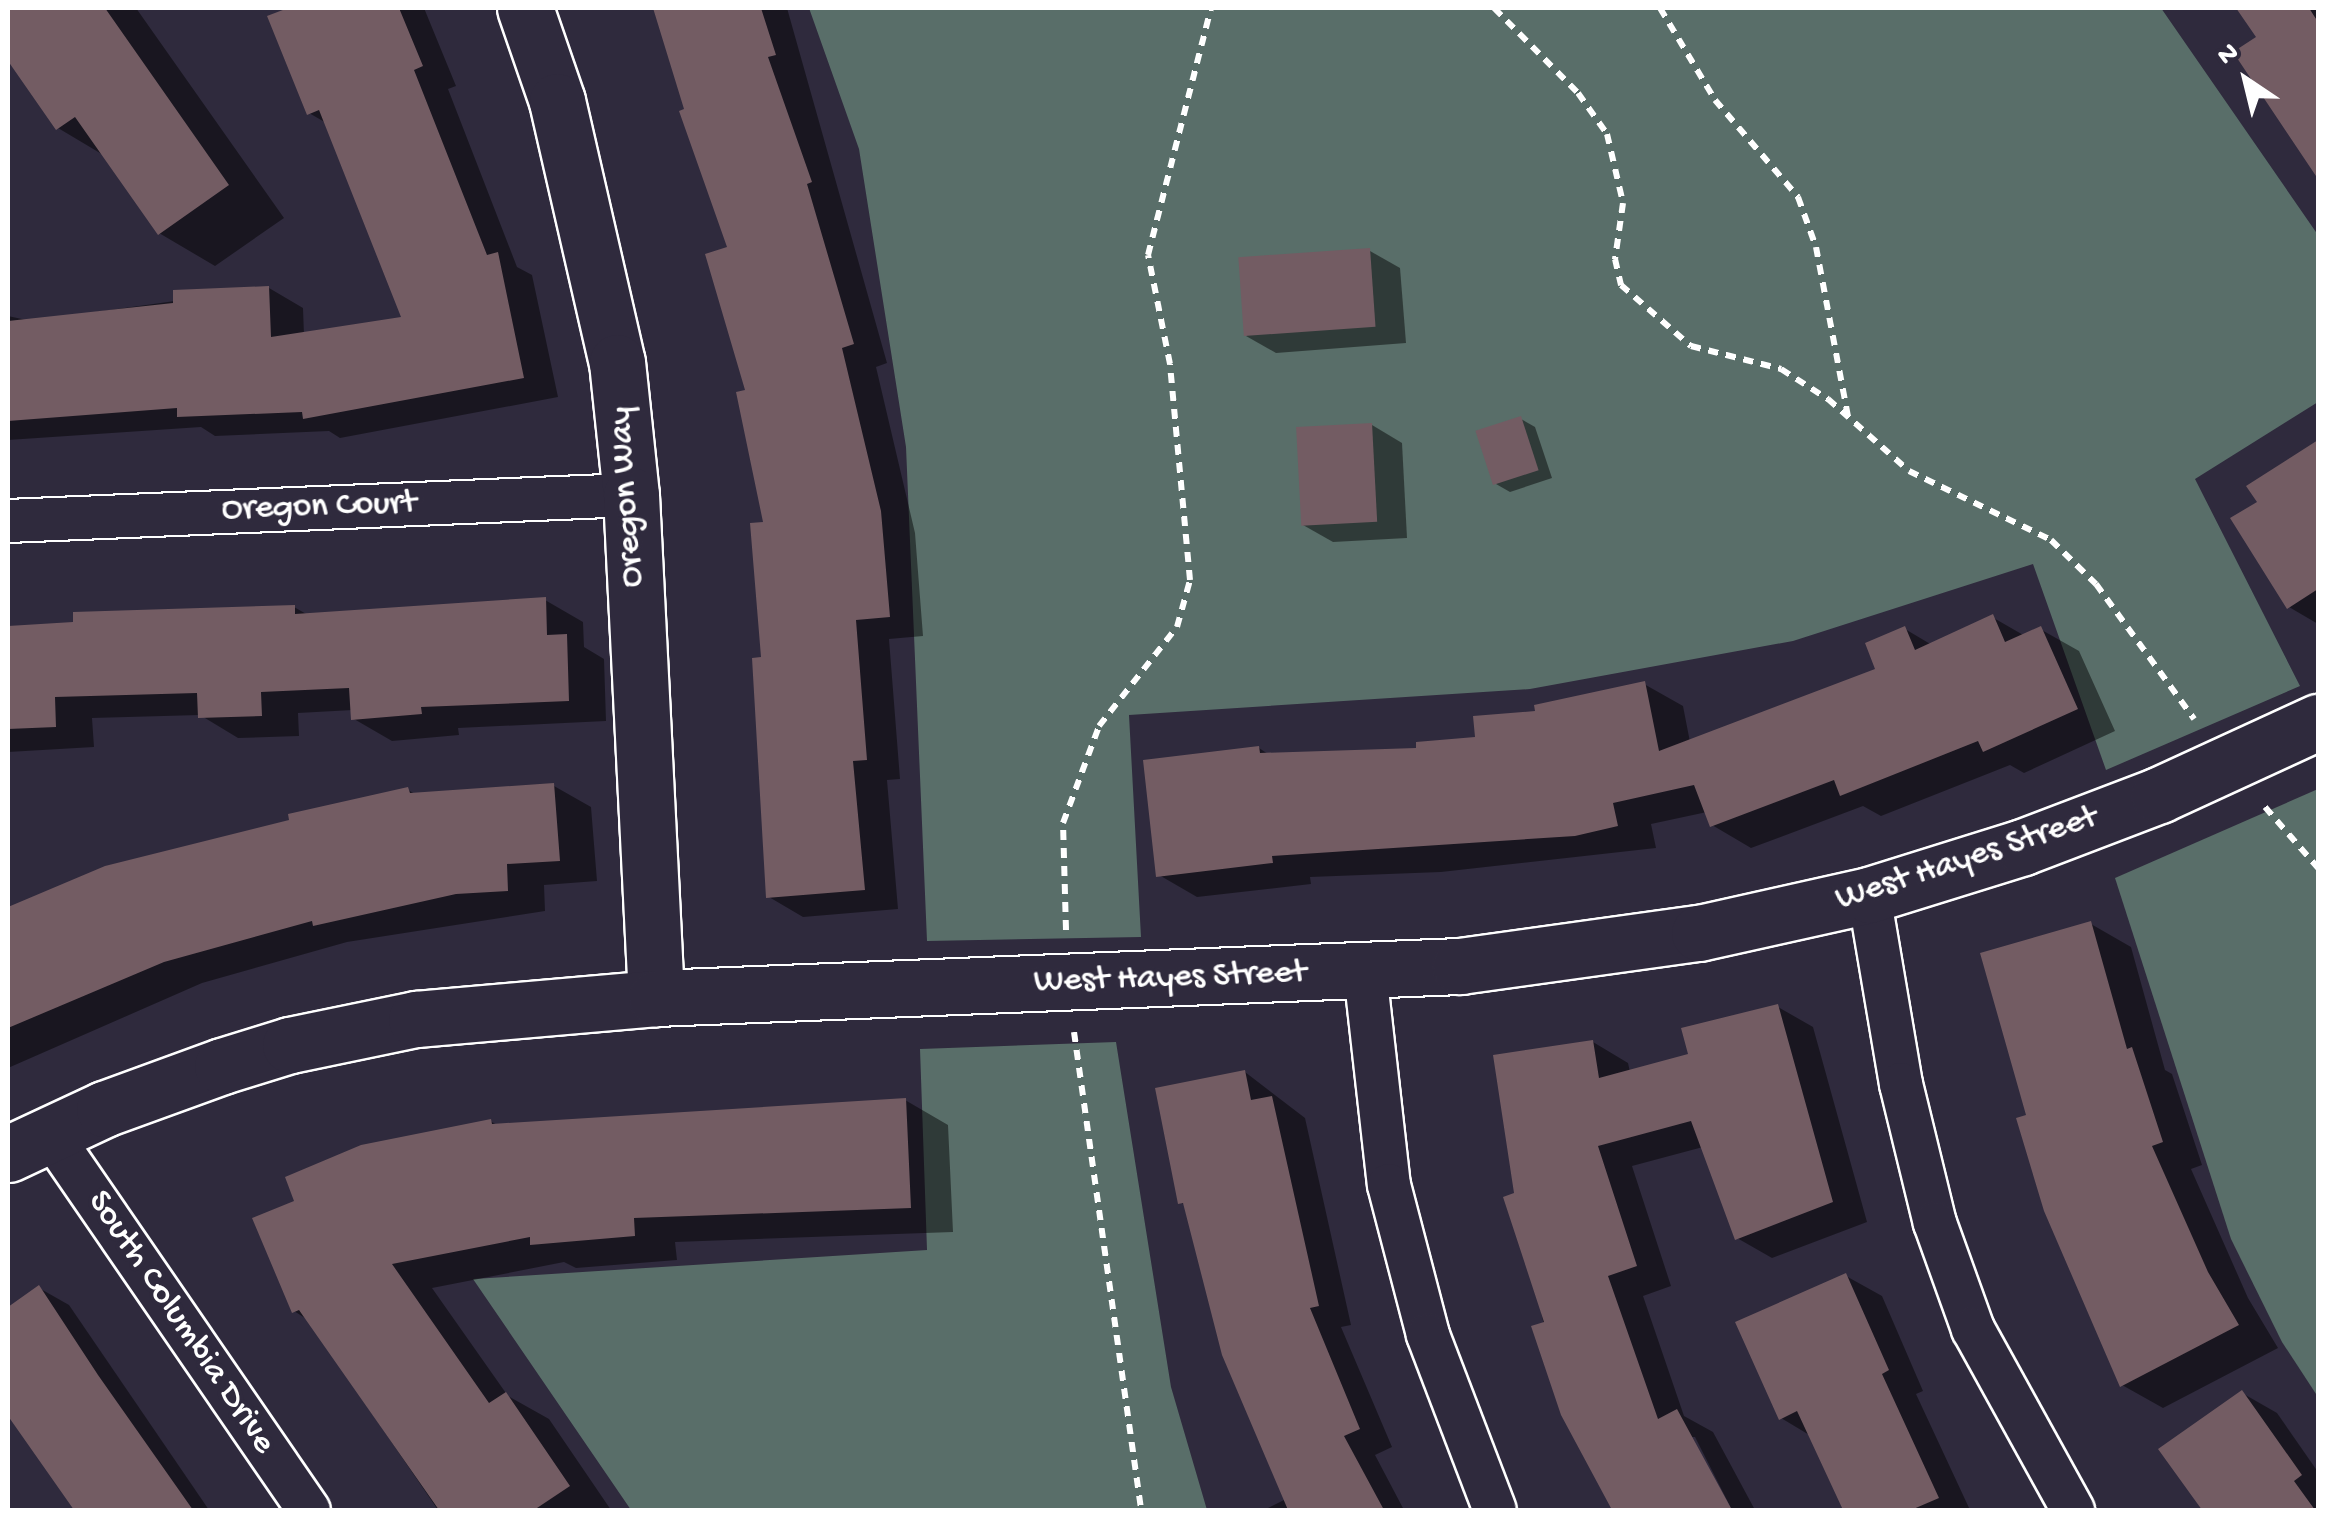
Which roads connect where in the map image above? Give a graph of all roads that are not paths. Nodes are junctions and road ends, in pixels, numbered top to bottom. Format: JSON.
{"nodes":[{"id":1,"x":524,"y":8,"type":"edge"},
{"id":2,"x":631,"y":495,"type":"junction"},
{"id":3,"x":8,"y":521,"type":"edge"},
{"id":4,"x":2318,"y":722,"type":"edge"},
{"id":5,"x":1869,"y":895,"type":"junction"},
{"id":6,"x":1365,"y":972,"type":"junction"},
{"id":7,"x":656,"y":998,"type":"junction"},
{"id":8,"x":29,"y":1144,"type":"edge"},
{"id":9,"x":309,"y":1510,"type":"edge"},
{"id":10,"x":1495,"y":1510,"type":"edge"},
{"id":11,"x":2073,"y":1510,"type":"edge"}],
"edges":[{"from":1,"to":2,"type":"street","name":"Oregon Way"},
{"from":2,"to":3,"type":"street","name":"Oregon Court"},
{"from":2,"to":7,"type":"street","name":"Oregon Way"},
{"from":4,"to":5,"type":"street","name":"West Hayes Street"},
{"from":5,"to":6,"type":"street","name":"West Hayes Street"},
{"from":5,"to":11,"type":"street"},
{"from":6,"to":7,"type":"street","name":"West Hayes Street"},
{"from":6,"to":10,"type":"street"},
{"from":7,"to":8,"type":"street","name":"West Hayes Street"},
{"from":8,"to":9,"type":"street","name":"South Columbia Drive"}]}
